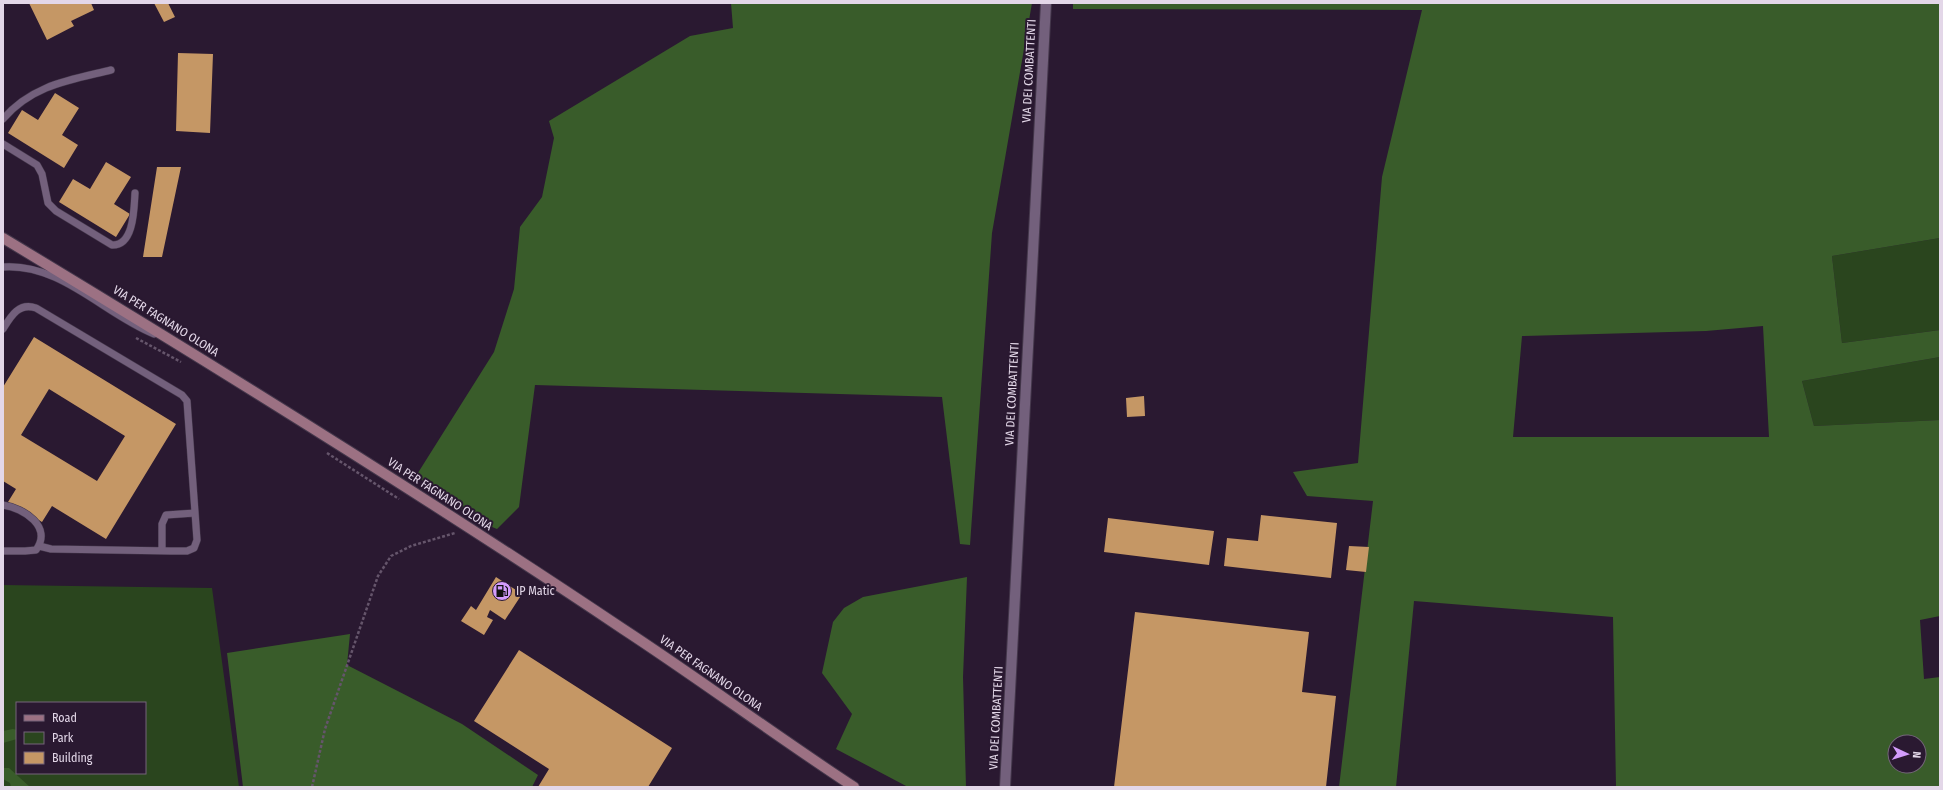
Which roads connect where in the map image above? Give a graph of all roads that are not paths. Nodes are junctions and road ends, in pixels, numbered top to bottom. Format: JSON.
{"nodes":[{"id":1,"x":1046,"y":3,"type":"edge"},
{"id":2,"x":111,"y":70,"type":"dead end"},
{"id":3,"x":3,"y":119,"type":"edge"},
{"id":4,"x":3,"y":144,"type":"edge"},
{"id":5,"x":135,"y":193,"type":"dead end"},
{"id":6,"x":3,"y":238,"type":"edge"},
{"id":7,"x":3,"y":266,"type":"edge"},
{"id":8,"x":3,"y":328,"type":"edge"},
{"id":9,"x":180,"y":345,"type":"junction"},
{"id":10,"x":3,"y":505,"type":"edge"},
{"id":11,"x":195,"y":513,"type":"junction"},
{"id":12,"x":39,"y":546,"type":"junction"},
{"id":13,"x":3,"y":551,"type":"edge"},
{"id":14,"x":162,"y":551,"type":"junction"},
{"id":15,"x":854,"y":787,"type":"edge"},
{"id":16,"x":1005,"y":787,"type":"edge"}],
"edges":[{"from":1,"to":16,"type":"street","name":"VIA DEI COMBATTENTI"},
{"from":2,"to":3,"type":"lane"},
{"from":4,"to":5,"type":"lane"},
{"from":6,"to":9,"type":"main road","name":"VIA PER FAGNANO OLONA"},
{"from":7,"to":9,"type":"lane"},
{"from":8,"to":11,"type":"lane"},
{"from":9,"to":15,"type":"main road","name":"VIA PER FAGNANO OLONA"},
{"from":10,"to":12,"type":"lane"},
{"from":11,"to":14,"type":"lane"},
{"from":11,"to":14,"type":"lane"},
{"from":12,"to":13,"type":"lane"},
{"from":12,"to":14,"type":"lane"}]}
